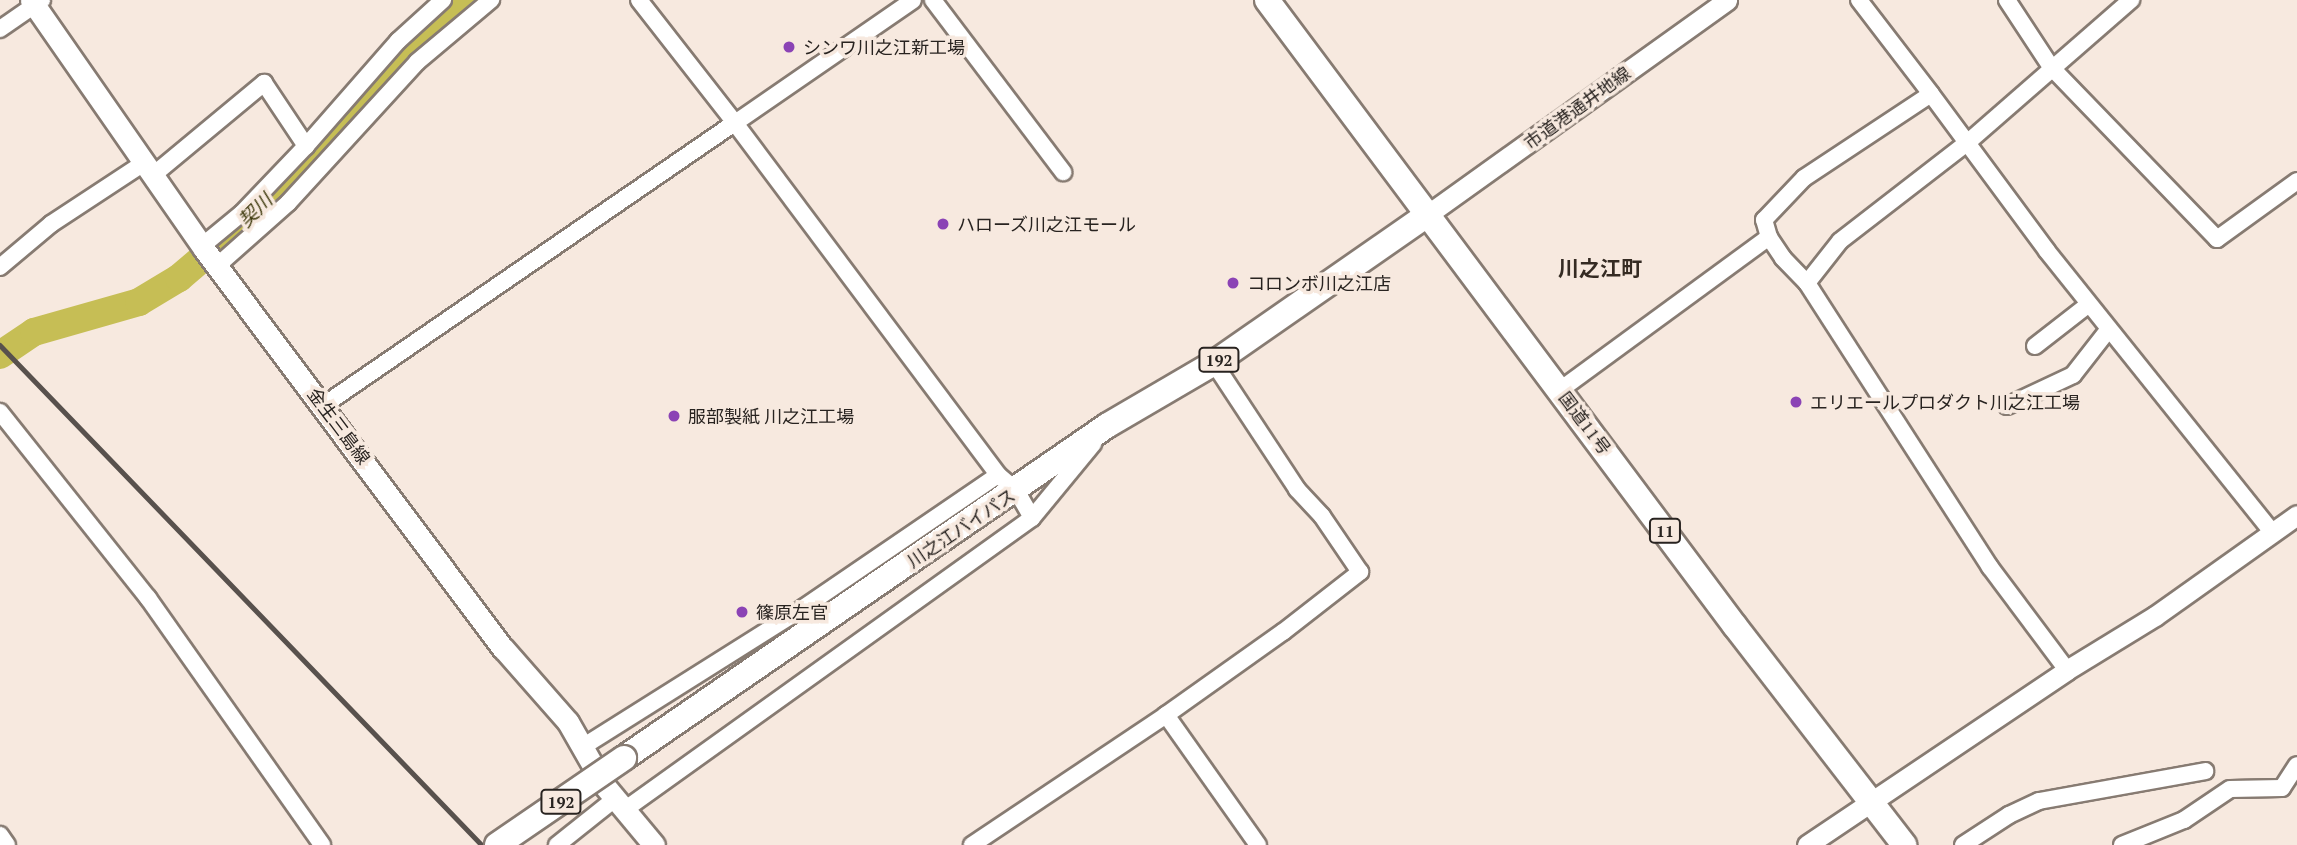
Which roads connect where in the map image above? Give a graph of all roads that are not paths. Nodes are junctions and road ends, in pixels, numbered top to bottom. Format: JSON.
{"nodes":[{"id":1,"x":443,"y":0,"type":"edge"},
{"id":2,"x":491,"y":0,"type":"edge"},
{"id":3,"x":639,"y":0,"type":"edge"},
{"id":4,"x":912,"y":0,"type":"edge"},
{"id":5,"x":933,"y":0,"type":"edge"},
{"id":6,"x":1267,"y":0,"type":"edge"},
{"id":7,"x":1727,"y":0,"type":"edge"},
{"id":8,"x":1859,"y":0,"type":"edge"},
{"id":9,"x":2007,"y":0,"type":"edge"},
{"id":10,"x":2131,"y":0,"type":"edge"},
{"id":11,"x":36,"y":2,"type":"edge"},
{"id":12,"x":0,"y":29,"type":"edge"},
{"id":13,"x":2051,"y":67,"type":"junction"},
{"id":14,"x":1931,"y":94,"type":"junction"},
{"id":15,"x":735,"y":122,"type":"junction"},
{"id":16,"x":1967,"y":142,"type":"junction"},
{"id":17,"x":306,"y":146,"type":"junction"},
{"id":18,"x":148,"y":169,"type":"junction"},
{"id":19,"x":1063,"y":172,"type":"dead end"},
{"id":20,"x":2297,"y":181,"type":"edge"},
{"id":21,"x":1427,"y":215,"type":"junction"},
{"id":22,"x":1769,"y":237,"type":"junction"},
{"id":23,"x":209,"y":256,"type":"junction"},
{"id":24,"x":0,"y":267,"type":"edge"},
{"id":25,"x":1807,"y":284,"type":"junction"},
{"id":26,"x":2089,"y":304,"type":"junction"},
{"id":27,"x":2109,"y":329,"type":"junction"},
{"id":28,"x":2035,"y":346,"type":"dead end"},
{"id":29,"x":1214,"y":363,"type":"junction"},
{"id":30,"x":1560,"y":390,"type":"junction"},
{"id":31,"x":324,"y":405,"type":"junction"},
{"id":32,"x":2007,"y":406,"type":"dead end"},
{"id":33,"x":0,"y":412,"type":"edge"},
{"id":34,"x":1108,"y":425,"type":"junction"},
{"id":35,"x":1007,"y":483,"type":"junction"},
{"id":36,"x":2297,"y":514,"type":"edge"},
{"id":37,"x":1031,"y":518,"type":"junction"},
{"id":38,"x":2273,"y":533,"type":"junction"},
{"id":39,"x":2067,"y":670,"type":"junction"},
{"id":40,"x":1166,"y":715,"type":"junction"},
{"id":41,"x":584,"y":746,"type":"junction"},
{"id":42,"x":2294,"y":770,"type":"edge"},
{"id":43,"x":2205,"y":771,"type":"dead end"},
{"id":44,"x":1870,"y":801,"type":"junction"},
{"id":45,"x":621,"y":803,"type":"junction"},
{"id":46,"x":0,"y":835,"type":"edge"},
{"id":47,"x":7,"y":845,"type":"edge"},
{"id":48,"x":322,"y":845,"type":"edge"},
{"id":49,"x":497,"y":845,"type":"edge"},
{"id":50,"x":557,"y":845,"type":"edge"},
{"id":51,"x":654,"y":845,"type":"edge"},
{"id":52,"x":972,"y":845,"type":"edge"},
{"id":53,"x":1258,"y":845,"type":"edge"},
{"id":54,"x":1807,"y":845,"type":"edge"},
{"id":55,"x":1904,"y":845,"type":"edge"},
{"id":56,"x":1963,"y":845,"type":"edge"},
{"id":57,"x":2122,"y":845,"type":"edge"}],
"edges":[{"from":1,"to":17,"type":"street"},
{"from":2,"to":23,"type":"street"},
{"from":3,"to":15,"type":"street"},
{"from":4,"to":15,"type":"street"},
{"from":5,"to":19,"type":"street"},
{"from":6,"to":21,"type":"highway","name":"国道11号","number":"11"},
{"from":7,"to":21,"type":"street","name":"市道港通井地線"},
{"from":8,"to":14,"type":"street"},
{"from":9,"to":13,"type":"street"},
{"from":10,"to":13,"type":"street"},
{"from":11,"to":12,"type":"street"},
{"from":11,"to":18,"type":"main road","name":"金生三島線"},
{"from":13,"to":16,"type":"street"},
{"from":13,"to":20,"type":"street"},
{"from":14,"to":16,"type":"street"},
{"from":14,"to":22,"type":"street"},
{"from":15,"to":31,"type":"street"},
{"from":15,"to":35,"type":"street"},
{"from":16,"to":25,"type":"street"},
{"from":16,"to":26,"type":"street"},
{"from":17,"to":18,"type":"street"},
{"from":17,"to":23,"type":"street"},
{"from":18,"to":23,"type":"main road","name":"金生三島線"},
{"from":18,"to":24,"type":"street"},
{"from":21,"to":29,"type":"highway","name":"川之江バイパス","number":"192"},
{"from":21,"to":30,"type":"highway","name":"国道11号","number":"11"},
{"from":22,"to":25,"type":"street"},
{"from":22,"to":30,"type":"street"},
{"from":23,"to":31,"type":"main road","name":"金生三島線"},
{"from":25,"to":39,"type":"street"},
{"from":26,"to":27,"type":"street"},
{"from":26,"to":28,"type":"street"},
{"from":27,"to":32,"type":"street"},
{"from":27,"to":38,"type":"street"},
{"from":29,"to":34,"type":"highway","name":"川之江バイパス","number":"192"},
{"from":29,"to":40,"type":"street"},
{"from":30,"to":44,"type":"highway","name":"国道11号","number":"11"},
{"from":31,"to":41,"type":"main road","name":"金生三島線"},
{"from":33,"to":48,"type":"street"},
{"from":34,"to":35,"type":"highway","name":"川之江バイパス","number":"192"},
{"from":34,"to":37,"type":"street"},
{"from":35,"to":37,"type":"street"},
{"from":35,"to":41,"type":"street"},
{"from":35,"to":49,"type":"highway","name":"川之江バイパス","number":"192","bridge":true},
{"from":36,"to":38,"type":"street"},
{"from":37,"to":45,"type":"street"},
{"from":38,"to":39,"type":"street"},
{"from":39,"to":44,"type":"street"},
{"from":40,"to":52,"type":"street"},
{"from":40,"to":53,"type":"street"},
{"from":41,"to":45,"type":"main road","name":"金生三島線"},
{"from":42,"to":57,"type":"street"},
{"from":43,"to":56,"type":"street"},
{"from":44,"to":54,"type":"street"},
{"from":44,"to":55,"type":"highway","name":"国道11号","number":"11"},
{"from":45,"to":50,"type":"street"},
{"from":45,"to":51,"type":"main road","name":"金生三島線"},
{"from":46,"to":47,"type":"street"}]}
